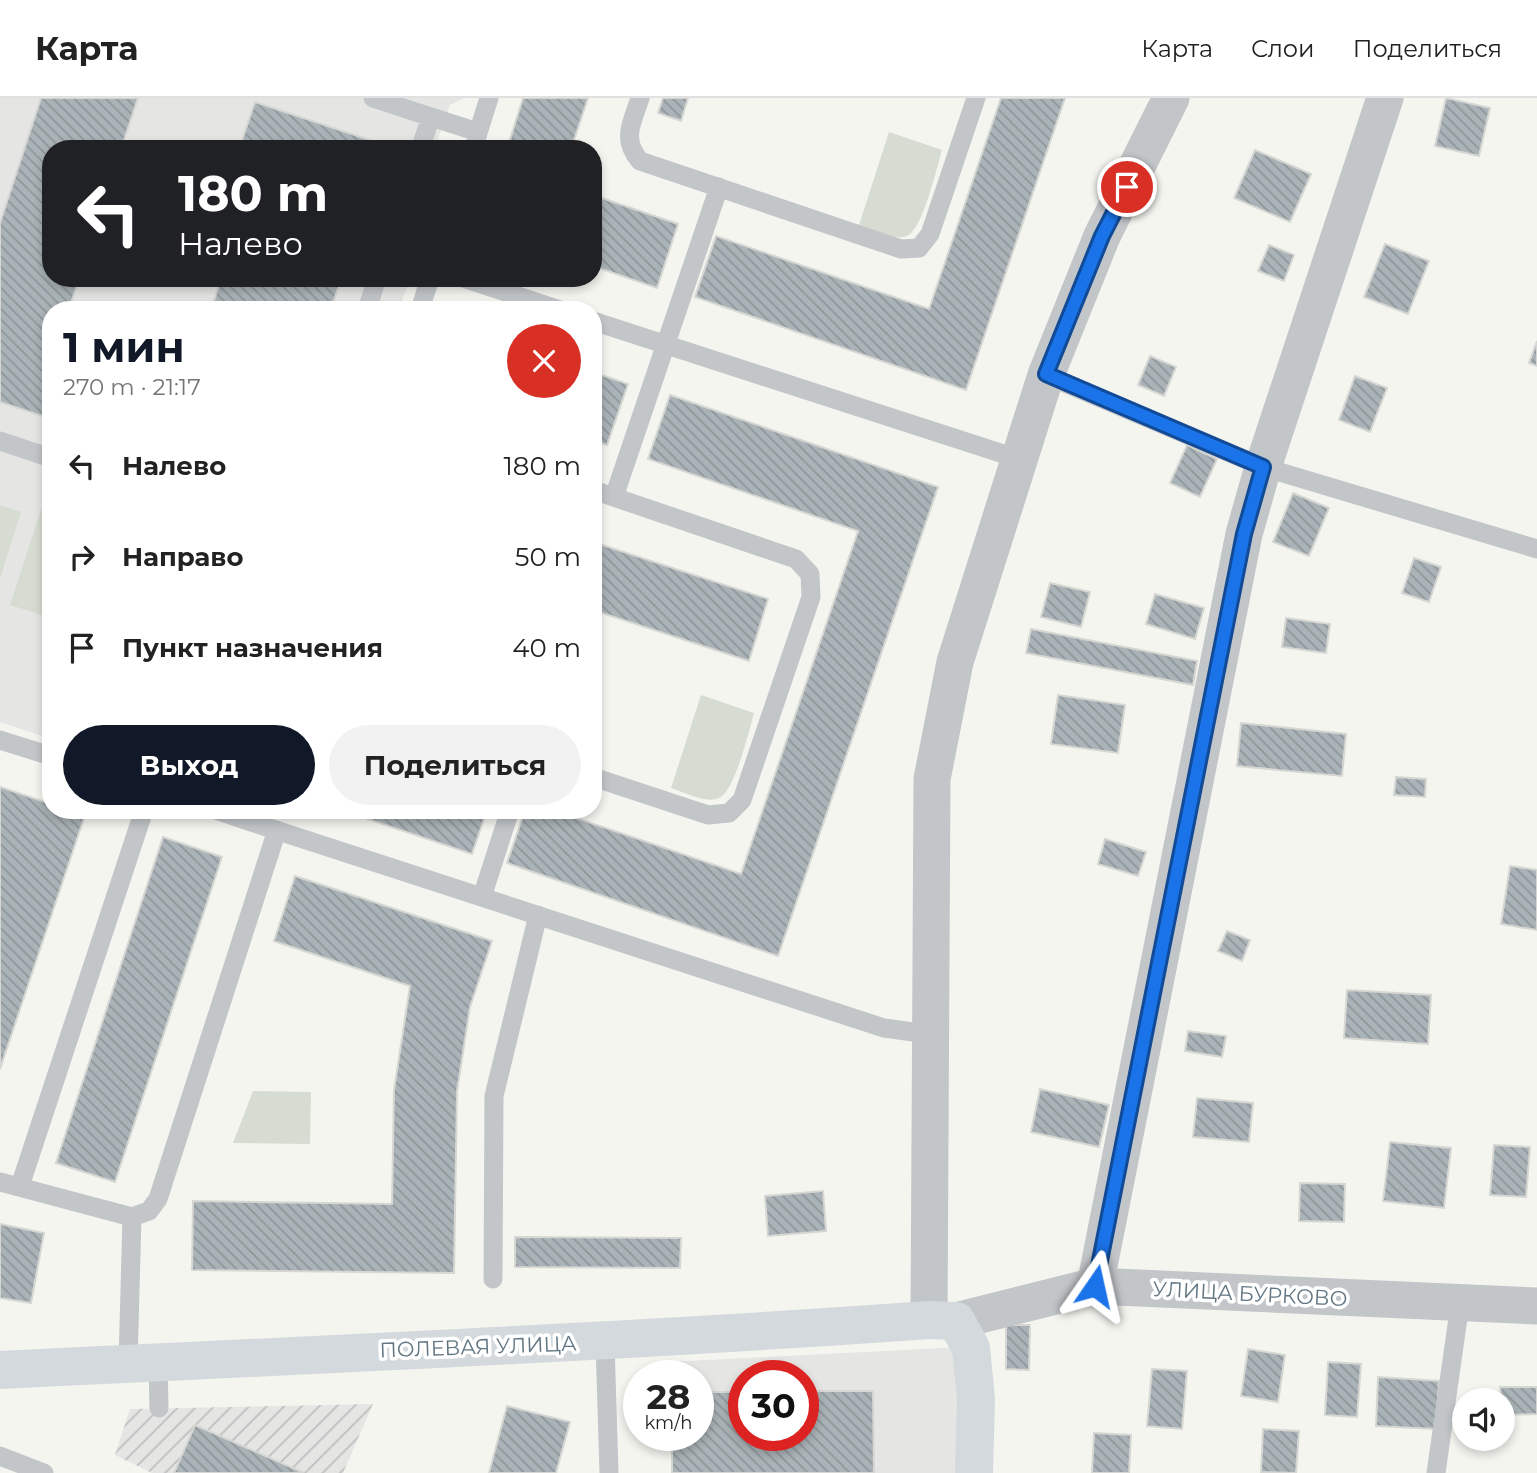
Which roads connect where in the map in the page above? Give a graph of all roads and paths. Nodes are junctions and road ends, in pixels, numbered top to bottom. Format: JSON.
{"nodes":[{"id":1,"x":373,"y":98,"type":"edge"},
{"id":2,"x":489,"y":98,"type":"edge"},
{"id":3,"x":640,"y":98,"type":"edge"},
{"id":4,"x":976,"y":98,"type":"edge"},
{"id":5,"x":1171,"y":98,"type":"edge"},
{"id":6,"x":1385,"y":98,"type":"edge"},
{"id":7,"x":431,"y":117,"type":"junction"},
{"id":8,"x":423,"y":140,"type":"edge"},
{"id":9,"x":476,"y":140,"type":"edge"},
{"id":10,"x":719,"y":187,"type":"junction"},
{"id":11,"x":490,"y":287,"type":"edge"},
{"id":12,"x":533,"y":301,"type":"edge"},
{"id":13,"x":602,"y":324,"type":"edge"},
{"id":14,"x":666,"y":344,"type":"junction"},
{"id":15,"x":1046,"y":374,"type":"junction"},
{"id":16,"x":0,"y":441,"type":"edge"},
{"id":17,"x":42,"y":454,"type":"edge"},
{"id":18,"x":1019,"y":459,"type":"junction"},
{"id":19,"x":1263,"y":467,"type":"junction"},
{"id":20,"x":602,"y":493,"type":"edge"},
{"id":21,"x":614,"y":497,"type":"junction"},
{"id":22,"x":1537,"y":549,"type":"edge"},
{"id":23,"x":0,"y":740,"type":"edge"},
{"id":24,"x":42,"y":753,"type":"edge"},
{"id":25,"x":602,"y":780,"type":"edge"},
{"id":26,"x":141,"y":819,"type":"edge"},
{"id":27,"x":258,"y":819,"type":"edge"},
{"id":28,"x":507,"y":819,"type":"edge"},
{"id":29,"x":277,"y":830,"type":"junction"},
{"id":30,"x":482,"y":897,"type":"junction"},
{"id":31,"x":538,"y":915,"type":"junction"},
{"id":32,"x":928,"y":1034,"type":"junction"},
{"id":33,"x":0,"y":1182,"type":"edge"},
{"id":34,"x":20,"y":1186,"type":"junction"},
{"id":35,"x":132,"y":1217,"type":"junction"},
{"id":36,"x":493,"y":1279,"type":"dead end"},
{"id":37,"x":1095,"y":1286,"type":"junction"},
{"id":38,"x":1460,"y":1304,"type":"junction"},
{"id":39,"x":1537,"y":1306,"type":"edge"},
{"id":40,"x":942,"y":1320,"type":"junction"},
{"id":41,"x":605,"y":1342,"type":"junction"},
{"id":42,"x":143,"y":1363,"type":"junction"},
{"id":43,"x":0,"y":1370,"type":"edge"},
{"id":44,"x":159,"y":1408,"type":"dead end"},
{"id":45,"x":0,"y":1456,"type":"edge"},
{"id":46,"x":44,"y":1473,"type":"edge"},
{"id":47,"x":609,"y":1473,"type":"edge"},
{"id":48,"x":974,"y":1473,"type":"edge"},
{"id":49,"x":1436,"y":1473,"type":"edge"}],
"edges":[{"from":1,"to":7,"type":"lane"},
{"from":2,"to":9,"type":"lane"},
{"from":3,"to":10,"type":"lane"},
{"from":4,"to":10,"type":"lane"},
{"from":5,"to":15,"type":"street"},
{"from":6,"to":19,"type":"street"},
{"from":7,"to":8,"type":"lane"},
{"from":7,"to":9,"type":"lane"},
{"from":10,"to":14,"type":"lane"},
{"from":11,"to":12,"type":"lane"},
{"from":13,"to":14,"type":"lane"},
{"from":14,"to":18,"type":"lane"},
{"from":14,"to":21,"type":"lane"},
{"from":15,"to":18,"type":"street"},
{"from":15,"to":19,"type":"lane"},
{"from":16,"to":17,"type":"lane"},
{"from":18,"to":32,"type":"street"},
{"from":19,"to":22,"type":"lane"},
{"from":19,"to":37,"type":"street"},
{"from":20,"to":21,"type":"lane"},
{"from":21,"to":25,"type":"lane"},
{"from":23,"to":24,"type":"lane"},
{"from":26,"to":34,"type":"lane"},
{"from":27,"to":29,"type":"lane"},
{"from":28,"to":30,"type":"lane"},
{"from":29,"to":30,"type":"lane"},
{"from":29,"to":35,"type":"lane"},
{"from":30,"to":31,"type":"lane"},
{"from":31,"to":32,"type":"lane"},
{"from":31,"to":36,"type":"lane"},
{"from":32,"to":40,"type":"street"},
{"from":33,"to":34,"type":"lane"},
{"from":34,"to":35,"type":"lane"},
{"from":35,"to":42,"type":"lane"},
{"from":37,"to":38,"type":"street","name":"УЛИЦА БУРКОВО"},
{"from":37,"to":40,"type":"street","name":"УЛИЦА БУРКОВО"},
{"from":38,"to":39,"type":"street","name":"УЛИЦА БУРКОВО"},
{"from":38,"to":49,"type":"lane"},
{"from":40,"to":41,"type":"street","name":"ПОЛЕВАЯ УЛИЦА"},
{"from":40,"to":48,"type":"street"},
{"from":41,"to":42,"type":"street","name":"ПОЛЕВАЯ УЛИЦА"},
{"from":41,"to":47,"type":"lane"},
{"from":42,"to":43,"type":"street","name":"ПОЛЕВАЯ УЛИЦА"},
{"from":42,"to":44,"type":"lane"},
{"from":45,"to":46,"type":"lane"}]}
